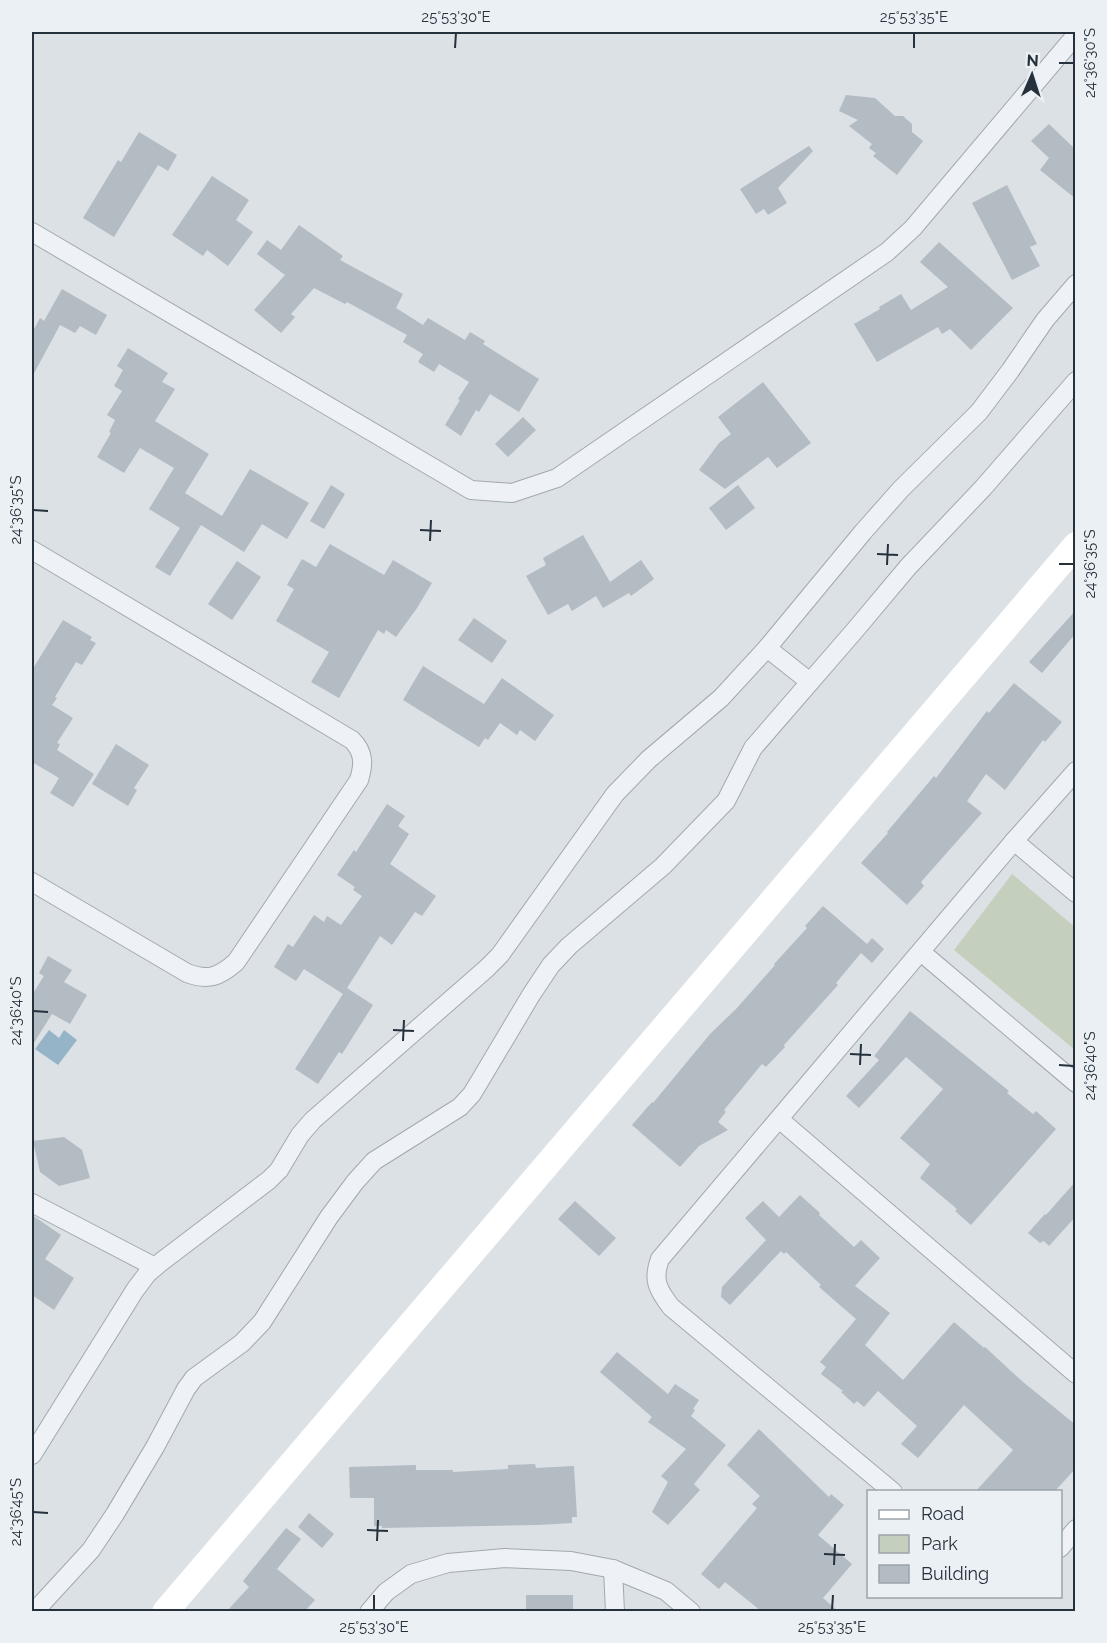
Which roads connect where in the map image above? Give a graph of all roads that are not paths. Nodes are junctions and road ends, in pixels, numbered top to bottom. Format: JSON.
{"nodes":[{"id":1,"x":1076,"y":35,"type":"edge"},
{"id":2,"x":32,"y":232,"type":"edge"},
{"id":3,"x":1076,"y":284,"type":"edge"},
{"id":4,"x":1076,"y":381,"type":"edge"},
{"id":5,"x":1076,"y":545,"type":"edge"},
{"id":6,"x":32,"y":550,"type":"edge"},
{"id":7,"x":766,"y":648,"type":"junction"},
{"id":8,"x":810,"y":682,"type":"junction"},
{"id":9,"x":1076,"y":771,"type":"edge"},
{"id":10,"x":1014,"y":841,"type":"junction"},
{"id":11,"x":32,"y":882,"type":"edge"},
{"id":12,"x":1076,"y":893,"type":"edge"},
{"id":13,"x":921,"y":952,"type":"junction"},
{"id":14,"x":1076,"y":1083,"type":"edge"},
{"id":15,"x":779,"y":1119,"type":"junction"},
{"id":16,"x":32,"y":1203,"type":"edge"},
{"id":17,"x":155,"y":1267,"type":"junction"},
{"id":18,"x":1076,"y":1374,"type":"edge"},
{"id":19,"x":32,"y":1455,"type":"edge"},
{"id":20,"x":892,"y":1490,"type":"edge"},
{"id":21,"x":1076,"y":1529,"type":"edge"},
{"id":22,"x":1062,"y":1546,"type":"edge"},
{"id":23,"x":613,"y":1569,"type":"junction"},
{"id":24,"x":34,"y":1611,"type":"edge"},
{"id":25,"x":165,"y":1611,"type":"edge"},
{"id":26,"x":369,"y":1611,"type":"edge"},
{"id":27,"x":615,"y":1611,"type":"edge"},
{"id":28,"x":691,"y":1611,"type":"edge"}],
"edges":[{"from":1,"to":2,"type":"street"},
{"from":3,"to":7,"type":"street"},
{"from":4,"to":8,"type":"street"},
{"from":5,"to":25,"type":"main road"},
{"from":6,"to":11,"type":"street"},
{"from":7,"to":8,"type":"street"},
{"from":7,"to":17,"type":"street"},
{"from":8,"to":24,"type":"street"},
{"from":9,"to":10,"type":"street"},
{"from":10,"to":12,"type":"street"},
{"from":10,"to":13,"type":"street"},
{"from":13,"to":14,"type":"street"},
{"from":13,"to":15,"type":"street"},
{"from":15,"to":18,"type":"street"},
{"from":15,"to":20,"type":"street"},
{"from":16,"to":17,"type":"street"},
{"from":17,"to":19,"type":"street"},
{"from":21,"to":22,"type":"street"},
{"from":23,"to":26,"type":"street"},
{"from":23,"to":27,"type":"street"},
{"from":23,"to":28,"type":"street"}]}
